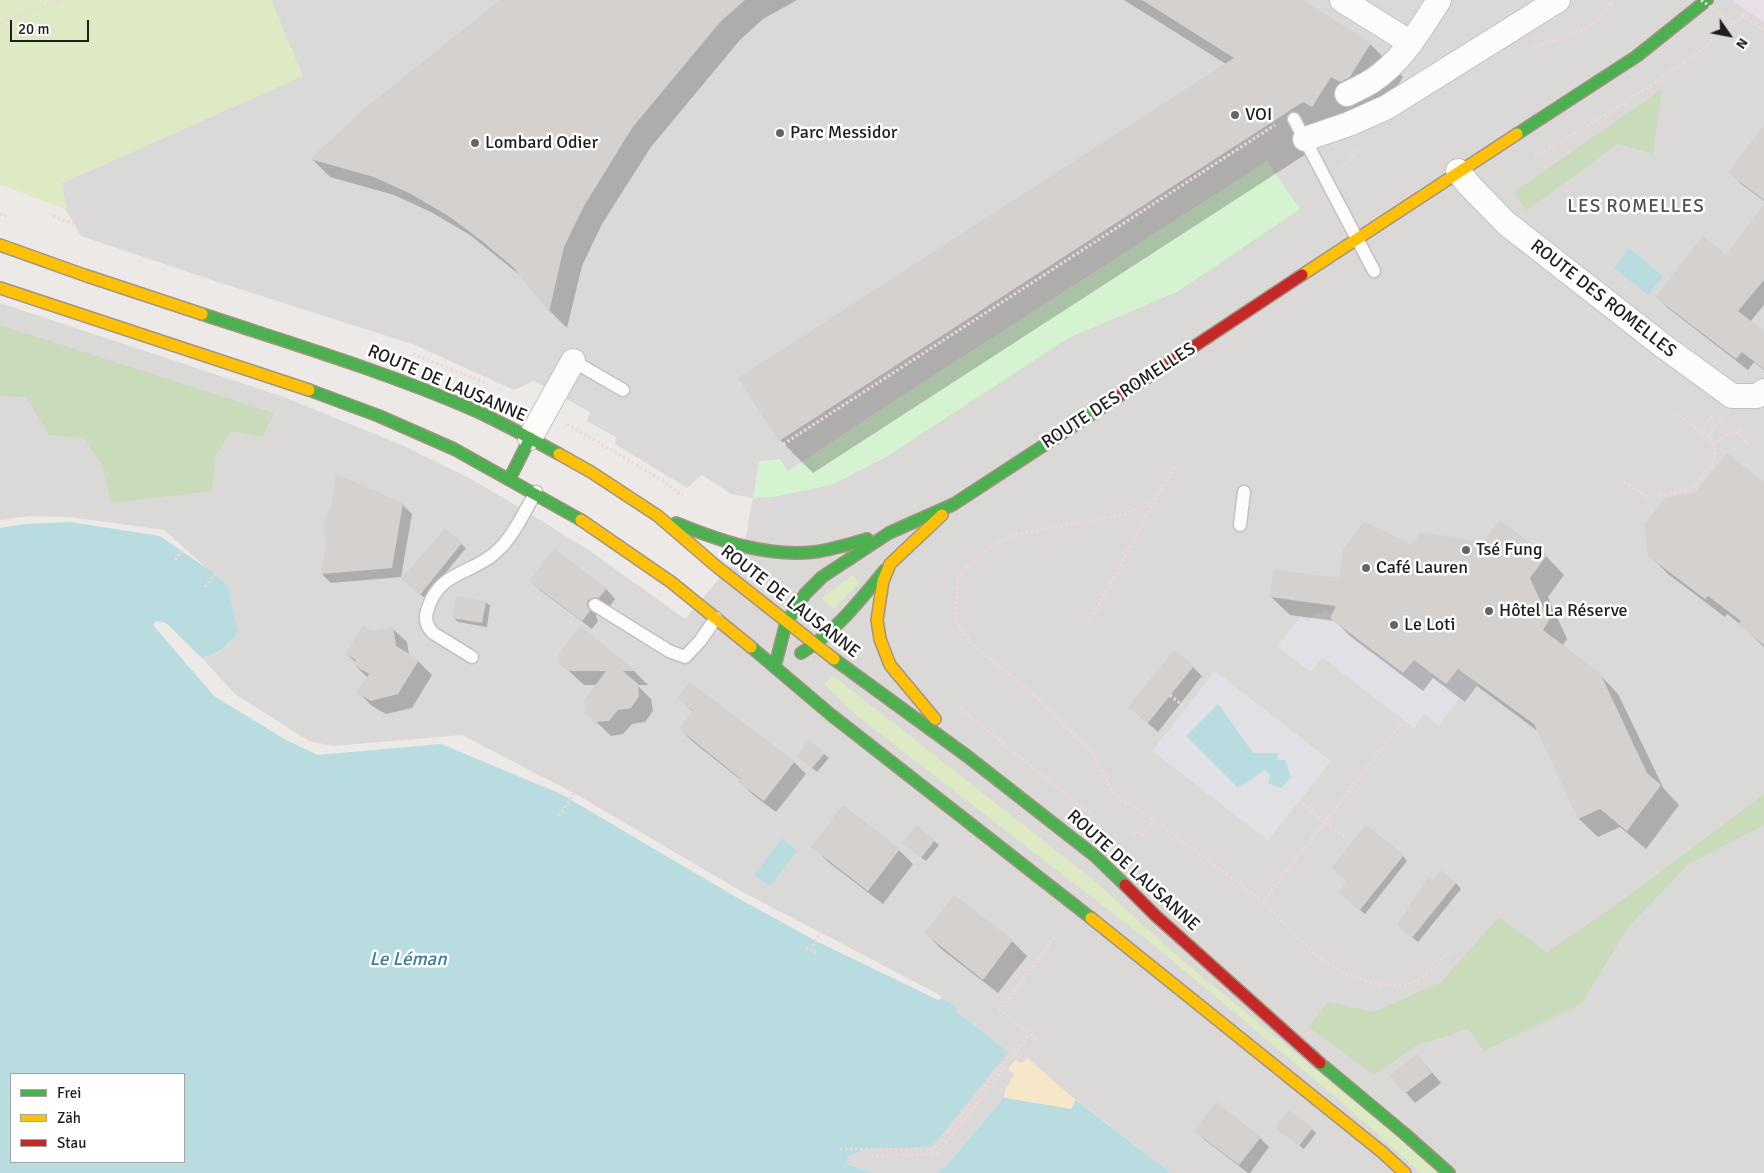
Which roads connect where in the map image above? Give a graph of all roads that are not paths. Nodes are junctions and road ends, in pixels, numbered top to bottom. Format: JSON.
{"nodes":[{"id":1,"x":1342,"y":0,"type":"edge"},
{"id":2,"x":1439,"y":0,"type":"edge"},
{"id":3,"x":1558,"y":0,"type":"edge"},
{"id":4,"x":1707,"y":0,"type":"edge"},
{"id":5,"x":1412,"y":43,"type":"junction"},
{"id":6,"x":1347,"y":94,"type":"dead end"},
{"id":7,"x":1294,"y":126,"type":"joint"},
{"id":8,"x":1458,"y":170,"type":"junction"},
{"id":9,"x":1356,"y":238,"type":"junction"},
{"id":10,"x":0,"y":245,"type":"edge"},
{"id":11,"x":1374,"y":272,"type":"dead end"},
{"id":12,"x":0,"y":288,"type":"edge"},
{"id":13,"x":573,"y":361,"type":"joint"},
{"id":14,"x":623,"y":390,"type":"dead end"},
{"id":15,"x":1764,"y":391,"type":"edge"},
{"id":16,"x":530,"y":438,"type":"junction"},
{"id":17,"x":510,"y":478,"type":"junction"},
{"id":18,"x":536,"y":492,"type":"junction"},
{"id":19,"x":1244,"y":492,"type":"dead end"},
{"id":20,"x":954,"y":504,"type":"junction"},
{"id":21,"x":658,"y":516,"type":"junction"},
{"id":22,"x":1240,"y":525,"type":"dead end"},
{"id":23,"x":890,"y":533,"type":"junction"},
{"id":24,"x":890,"y":564,"type":"junction"},
{"id":25,"x":595,"y":605,"type":"dead end"},
{"id":26,"x":716,"y":618,"type":"junction"},
{"id":27,"x":786,"y":623,"type":"junction"},
{"id":28,"x":816,"y":646,"type":"junction"},
{"id":29,"x":472,"y":657,"type":"dead end"},
{"id":30,"x":775,"y":666,"type":"junction"},
{"id":31,"x":967,"y":756,"type":"junction"},
{"id":32,"x":1405,"y":1173,"type":"edge"},
{"id":33,"x":1449,"y":1173,"type":"edge"}],
"edges":[{"from":1,"to":5,"type":"street"},
{"from":2,"to":5,"type":"street"},
{"from":3,"to":7,"type":"street"},
{"from":4,"to":8,"type":"main road","name":"ROUTE DES ROMELLES"},
{"from":5,"to":6,"type":"street"},
{"from":7,"to":9,"type":"lane"},
{"from":8,"to":9,"type":"main road","name":"ROUTE DES ROMELLES"},
{"from":8,"to":15,"type":"street","name":"ROUTE DES ROMELLES"},
{"from":9,"to":11,"type":"lane"},
{"from":9,"to":20,"type":"main road","name":"ROUTE DES ROMELLES"},
{"from":10,"to":16,"type":"main road","name":"ROUTE DE LAUSANNE"},
{"from":12,"to":17,"type":"main road"},
{"from":13,"to":14,"type":"lane"},
{"from":13,"to":16,"type":"street"},
{"from":16,"to":17,"type":"main road"},
{"from":16,"to":21,"type":"main road","name":"ROUTE DE LAUSANNE"},
{"from":17,"to":18,"type":"main road"},
{"from":18,"to":26,"type":"main road"},
{"from":18,"to":29,"type":"lane"},
{"from":19,"to":22,"type":"lane"},
{"from":20,"to":23,"type":"main road","name":"ROUTE DES ROMELLES"},
{"from":20,"to":24,"type":"main road"},
{"from":21,"to":23,"type":"main road"},
{"from":21,"to":27,"type":"main road","name":"ROUTE DE LAUSANNE"},
{"from":23,"to":27,"type":"main road","name":"ROUTE DES ROMELLES"},
{"from":24,"to":28,"type":"main road"},
{"from":24,"to":31,"type":"main road"},
{"from":25,"to":26,"type":"lane"},
{"from":26,"to":30,"type":"main road"},
{"from":27,"to":28,"type":"main road","name":"ROUTE DE LAUSANNE"},
{"from":27,"to":30,"type":"main road","name":"ROUTE DES ROMELLES"},
{"from":28,"to":30,"type":"main road"},
{"from":28,"to":31,"type":"main road","name":"ROUTE DE LAUSANNE"},
{"from":30,"to":32,"type":"main road"},
{"from":31,"to":33,"type":"main road","name":"ROUTE DE LAUSANNE"}]}
